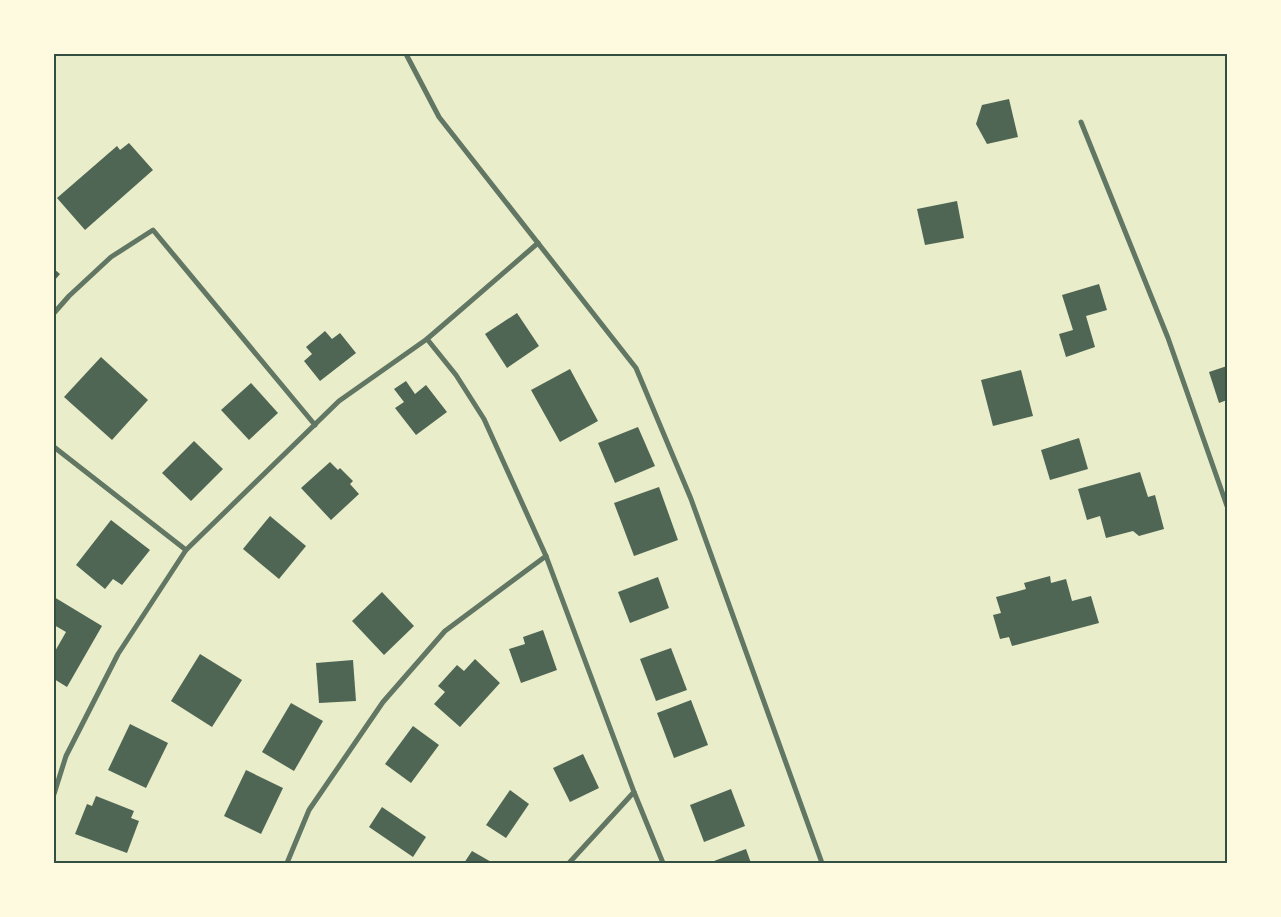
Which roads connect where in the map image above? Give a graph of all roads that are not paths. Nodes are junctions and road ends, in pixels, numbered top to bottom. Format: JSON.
{"nodes":[{"id":1,"x":406,"y":54,"type":"edge"},
{"id":2,"x":1081,"y":122,"type":"dead end"},
{"id":3,"x":538,"y":242,"type":"junction"},
{"id":4,"x":54,"y":313,"type":"edge"},
{"id":5,"x":427,"y":339,"type":"junction"},
{"id":6,"x":315,"y":425,"type":"junction"},
{"id":7,"x":54,"y":447,"type":"edge"},
{"id":8,"x":1227,"y":506,"type":"edge"},
{"id":9,"x":186,"y":550,"type":"junction"},
{"id":10,"x":546,"y":556,"type":"junction"},
{"id":11,"x":634,"y":792,"type":"junction"},
{"id":12,"x":54,"y":794,"type":"edge"},
{"id":13,"x":287,"y":863,"type":"edge"},
{"id":14,"x":570,"y":863,"type":"edge"},
{"id":15,"x":663,"y":863,"type":"edge"},
{"id":16,"x":822,"y":863,"type":"edge"}],
"edges":[{"from":1,"to":3,"type":"street"},
{"from":2,"to":8,"type":"street"},
{"from":3,"to":5,"type":"street"},
{"from":3,"to":16,"type":"street"},
{"from":4,"to":6,"type":"street"},
{"from":5,"to":6,"type":"street"},
{"from":5,"to":10,"type":"street"},
{"from":6,"to":9,"type":"street"},
{"from":7,"to":9,"type":"street"},
{"from":9,"to":12,"type":"street"},
{"from":10,"to":11,"type":"street"},
{"from":10,"to":13,"type":"street"},
{"from":11,"to":14,"type":"street"},
{"from":11,"to":15,"type":"street"}]}
